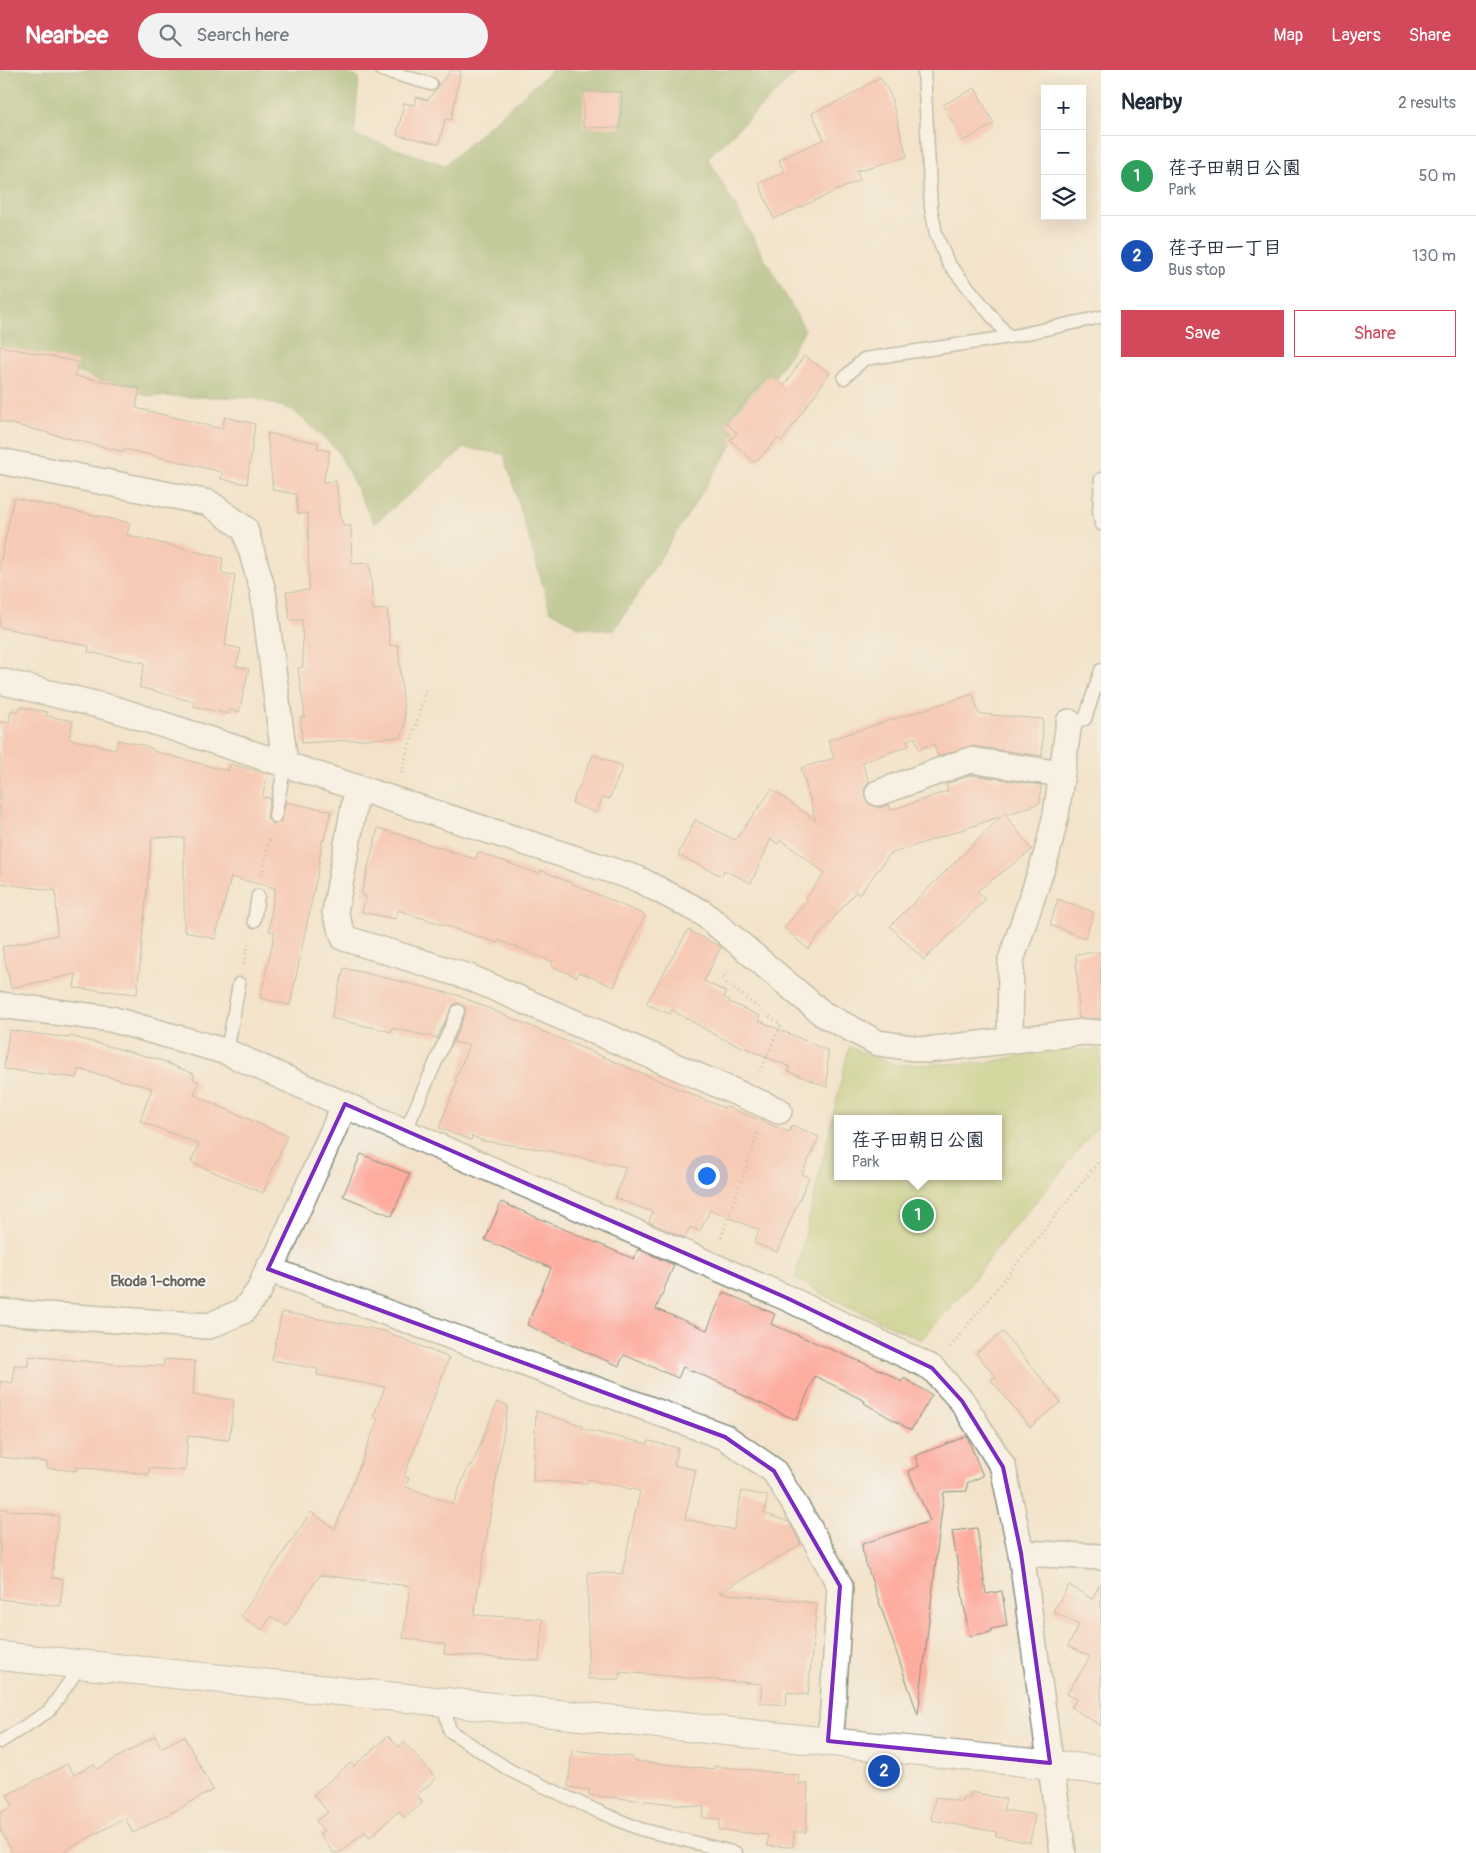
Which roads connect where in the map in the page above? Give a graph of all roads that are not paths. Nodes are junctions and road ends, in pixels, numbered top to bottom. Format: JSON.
{"nodes":[{"id":1,"x":382,"y":70,"type":"edge"},
{"id":2,"x":924,"y":70,"type":"edge"},
{"id":3,"x":431,"y":84,"type":"dead end"},
{"id":4,"x":1101,"y":317,"type":"edge"},
{"id":5,"x":1009,"y":337,"type":"junction"},
{"id":6,"x":844,"y":378,"type":"dead end"},
{"id":7,"x":0,"y":461,"type":"edge"},
{"id":8,"x":1101,"y":479,"type":"edge"},
{"id":9,"x":1101,"y":524,"type":"edge"},
{"id":10,"x":1101,"y":670,"type":"edge"},
{"id":11,"x":0,"y":681,"type":"edge"},
{"id":12,"x":1069,"y":722,"type":"joint"},
{"id":13,"x":285,"y":764,"type":"junction"},
{"id":14,"x":1061,"y":774,"type":"junction"},
{"id":15,"x":357,"y":789,"type":"junction"},
{"id":16,"x":878,"y":793,"type":"dead end"},
{"id":17,"x":275,"y":816,"type":"road end"},
{"id":18,"x":258,"y":896,"type":"road end"},
{"id":19,"x":254,"y":921,"type":"road end"},
{"id":20,"x":239,"y":984,"type":"road end"},
{"id":21,"x":0,"y":1004,"type":"edge"},
{"id":22,"x":458,"y":1011,"type":"dead end"},
{"id":23,"x":1101,"y":1033,"type":"edge"},
{"id":24,"x":1010,"y":1040,"type":"junction"},
{"id":25,"x":227,"y":1052,"type":"junction"},
{"id":26,"x":345,"y":1104,"type":"junction"},
{"id":27,"x":773,"y":1108,"type":"road end"},
{"id":28,"x":405,"y":1132,"type":"junction"},
{"id":29,"x":268,"y":1269,"type":"junction"},
{"id":30,"x":0,"y":1312,"type":"edge"},
{"id":31,"x":1022,"y":1553,"type":"junction"},
{"id":32,"x":1101,"y":1557,"type":"edge"},
{"id":33,"x":0,"y":1656,"type":"edge"},
{"id":34,"x":82,"y":1665,"type":"junction"},
{"id":35,"x":444,"y":1703,"type":"junction"},
{"id":36,"x":828,"y":1741,"type":"junction"},
{"id":37,"x":0,"y":1742,"type":"edge"},
{"id":38,"x":1050,"y":1763,"type":"junction"},
{"id":39,"x":1101,"y":1770,"type":"edge"},
{"id":40,"x":736,"y":1853,"type":"edge"},
{"id":41,"x":1063,"y":1853,"type":"edge"}],
"edges":[{"from":1,"to":3,"type":"lane"},
{"from":2,"to":5,"type":"lane"},
{"from":4,"to":5,"type":"lane"},
{"from":5,"to":6,"type":"lane"},
{"from":7,"to":13,"type":"street"},
{"from":8,"to":9,"type":"lane"},
{"from":10,"to":12,"type":"lane"},
{"from":11,"to":13,"type":"street"},
{"from":12,"to":14,"type":"street"},
{"from":13,"to":15,"type":"street"},
{"from":13,"to":17,"type":"lane"},
{"from":14,"to":16,"type":"street"},
{"from":14,"to":24,"type":"street"},
{"from":15,"to":24,"type":"street"},
{"from":15,"to":27,"type":"street"},
{"from":18,"to":19,"type":"lane"},
{"from":20,"to":25,"type":"lane"},
{"from":21,"to":25,"type":"street"},
{"from":22,"to":28,"type":"lane"},
{"from":23,"to":24,"type":"street"},
{"from":25,"to":26,"type":"street"},
{"from":26,"to":28,"type":"street"},
{"from":26,"to":29,"type":"street"},
{"from":28,"to":31,"type":"street"},
{"from":29,"to":30,"type":"street"},
{"from":29,"to":36,"type":"street"},
{"from":31,"to":32,"type":"street"},
{"from":31,"to":38,"type":"street"},
{"from":33,"to":34,"type":"street"},
{"from":34,"to":35,"type":"street"},
{"from":34,"to":37,"type":"lane"},
{"from":35,"to":36,"type":"street"},
{"from":35,"to":40,"type":"lane"},
{"from":36,"to":38,"type":"street"},
{"from":38,"to":39,"type":"street"},
{"from":38,"to":41,"type":"street"}]}
